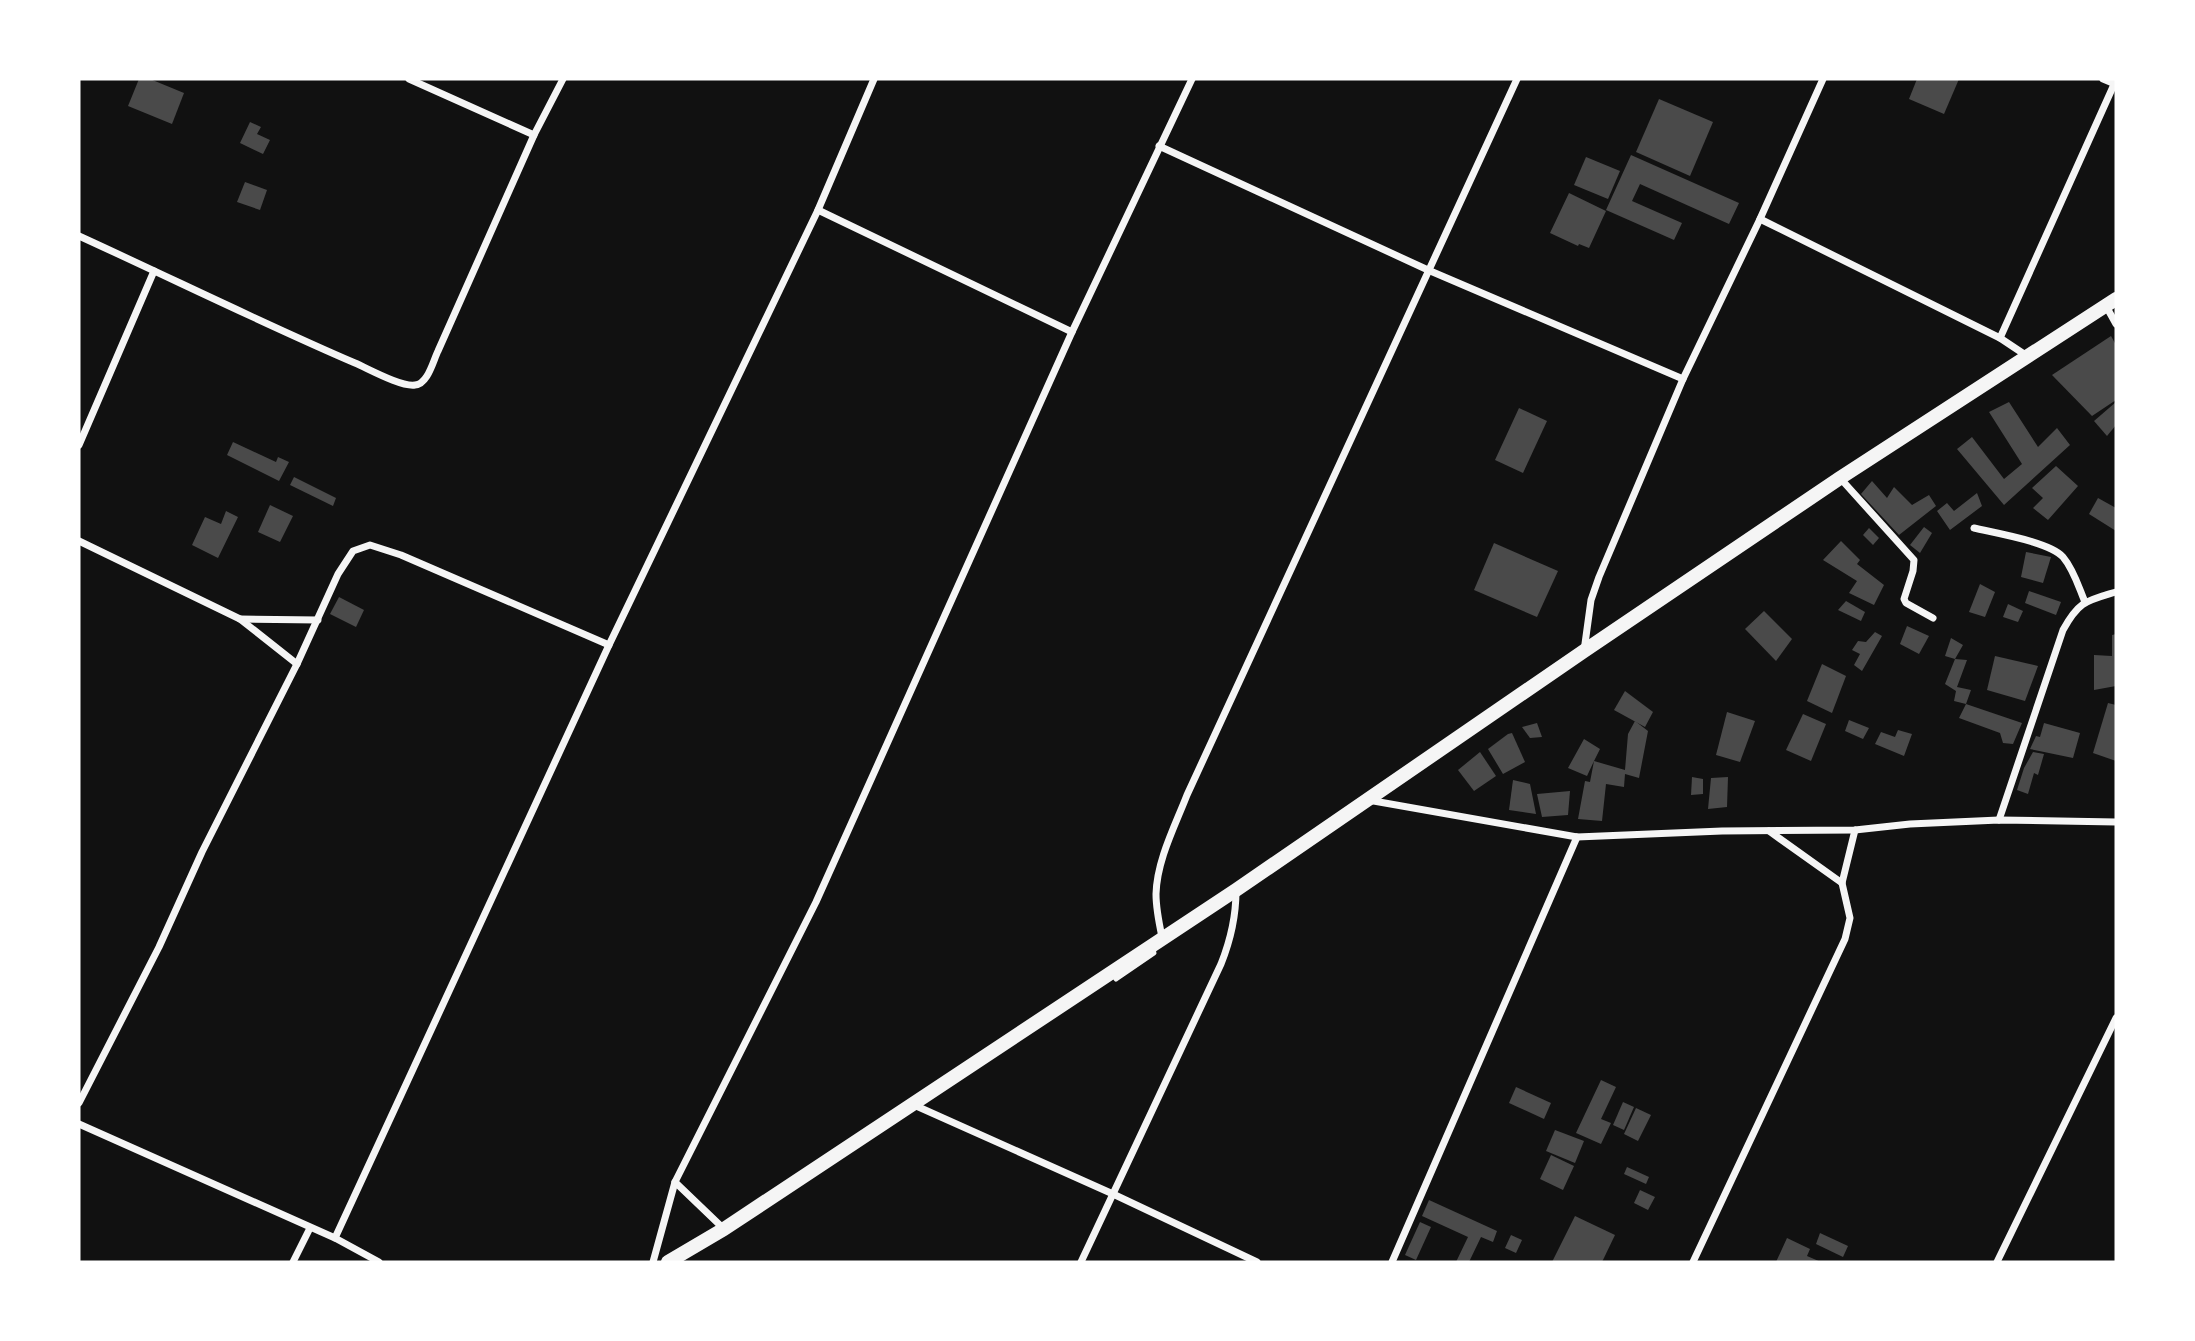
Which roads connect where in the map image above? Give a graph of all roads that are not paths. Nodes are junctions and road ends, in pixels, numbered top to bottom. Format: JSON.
{"nodes":[{"id":1,"x":409,"y":79,"type":"edge"},
{"id":2,"x":563,"y":79,"type":"edge"},
{"id":3,"x":874,"y":79,"type":"edge"},
{"id":4,"x":1192,"y":79,"type":"edge"},
{"id":5,"x":1517,"y":79,"type":"edge"},
{"id":6,"x":1823,"y":79,"type":"edge"},
{"id":7,"x":2104,"y":79,"type":"edge"},
{"id":8,"x":2115,"y":82,"type":"edge"},
{"id":9,"x":534,"y":135,"type":"junction"},
{"id":10,"x":1159,"y":146,"type":"junction"},
{"id":11,"x":818,"y":210,"type":"junction"},
{"id":12,"x":1760,"y":219,"type":"junction"},
{"id":13,"x":79,"y":236,"type":"edge"},
{"id":14,"x":1428,"y":270,"type":"junction"},
{"id":15,"x":154,"y":271,"type":"junction"},
{"id":16,"x":2111,"y":303,"type":"edge"},
{"id":17,"x":2116,"y":324,"type":"edge"},
{"id":18,"x":1072,"y":332,"type":"junction"},
{"id":19,"x":2000,"y":338,"type":"junction"},
{"id":20,"x":2028,"y":356,"type":"junction"},
{"id":21,"x":1684,"y":379,"type":"junction"},
{"id":22,"x":79,"y":444,"type":"edge"},
{"id":23,"x":1840,"y":478,"type":"junction"},
{"id":24,"x":1974,"y":527,"type":"dead end"},
{"id":25,"x":79,"y":541,"type":"edge"},
{"id":26,"x":2116,"y":593,"type":"edge"},
{"id":27,"x":2085,"y":602,"type":"junction"},
{"id":28,"x":1933,"y":618,"type":"dead end"},
{"id":29,"x":240,"y":619,"type":"junction"},
{"id":30,"x":318,"y":620,"type":"junction"},
{"id":31,"x":610,"y":645,"type":"junction"},
{"id":32,"x":1584,"y":651,"type":"junction"},
{"id":33,"x":298,"y":664,"type":"junction"},
{"id":34,"x":1366,"y":800,"type":"junction"},
{"id":35,"x":1999,"y":820,"type":"junction"},
{"id":36,"x":2116,"y":822,"type":"edge"},
{"id":37,"x":1855,"y":830,"type":"junction"},
{"id":38,"x":1769,"y":831,"type":"junction"},
{"id":39,"x":1577,"y":837,"type":"junction"},
{"id":40,"x":1842,"y":883,"type":"junction"},
{"id":41,"x":1236,"y":890,"type":"junction"},
{"id":42,"x":1156,"y":941,"type":"junction"},
{"id":43,"x":2116,"y":1017,"type":"edge"},
{"id":44,"x":79,"y":1103,"type":"edge"},
{"id":45,"x":912,"y":1104,"type":"junction"},
{"id":46,"x":79,"y":1124,"type":"edge"},
{"id":47,"x":675,"y":1182,"type":"junction"},
{"id":48,"x":1113,"y":1194,"type":"junction"},
{"id":49,"x":310,"y":1228,"type":"junction"},
{"id":50,"x":724,"y":1229,"type":"junction"},
{"id":51,"x":335,"y":1238,"type":"junction"},
{"id":52,"x":293,"y":1262,"type":"edge"},
{"id":53,"x":379,"y":1262,"type":"edge"},
{"id":54,"x":653,"y":1262,"type":"edge"},
{"id":55,"x":668,"y":1262,"type":"edge"},
{"id":56,"x":1082,"y":1262,"type":"edge"},
{"id":57,"x":1256,"y":1262,"type":"edge"},
{"id":58,"x":1392,"y":1262,"type":"edge"},
{"id":59,"x":1693,"y":1262,"type":"edge"},
{"id":60,"x":1997,"y":1262,"type":"edge"}],
"edges":[{"from":1,"to":9,"type":"street"},
{"from":2,"to":9,"type":"street"},
{"from":3,"to":11,"type":"street"},
{"from":4,"to":10,"type":"street"},
{"from":5,"to":14,"type":"street"},
{"from":6,"to":12,"type":"street"},
{"from":7,"to":8,"type":"street"},
{"from":8,"to":19,"type":"street"},
{"from":9,"to":15,"type":"street"},
{"from":10,"to":14,"type":"street"},
{"from":10,"to":18,"type":"street"},
{"from":11,"to":18,"type":"street"},
{"from":11,"to":31,"type":"street"},
{"from":12,"to":19,"type":"street"},
{"from":12,"to":21,"type":"street"},
{"from":13,"to":15,"type":"street"},
{"from":14,"to":21,"type":"street"},
{"from":14,"to":42,"type":"street"},
{"from":15,"to":22,"type":"street"},
{"from":16,"to":17,"type":"street"},
{"from":16,"to":20,"type":"main road"},
{"from":18,"to":47,"type":"street"},
{"from":19,"to":20,"type":"street"},
{"from":20,"to":23,"type":"main road"},
{"from":21,"to":32,"type":"street"},
{"from":23,"to":28,"type":"street"},
{"from":23,"to":32,"type":"main road"},
{"from":24,"to":27,"type":"street"},
{"from":25,"to":29,"type":"street"},
{"from":26,"to":27,"type":"street"},
{"from":27,"to":35,"type":"street"},
{"from":29,"to":30,"type":"street"},
{"from":29,"to":33,"type":"street"},
{"from":30,"to":31,"type":"street"},
{"from":30,"to":33,"type":"street"},
{"from":31,"to":51,"type":"street"},
{"from":32,"to":34,"type":"main road"},
{"from":33,"to":44,"type":"street"},
{"from":34,"to":39,"type":"street"},
{"from":34,"to":41,"type":"main road"},
{"from":35,"to":36,"type":"street"},
{"from":35,"to":37,"type":"street"},
{"from":37,"to":38,"type":"street"},
{"from":37,"to":40,"type":"street"},
{"from":38,"to":39,"type":"street"},
{"from":38,"to":40,"type":"street"},
{"from":39,"to":58,"type":"street"},
{"from":40,"to":59,"type":"street"},
{"from":41,"to":42,"type":"main road"},
{"from":41,"to":48,"type":"street"},
{"from":42,"to":45,"type":"main road"},
{"from":43,"to":60,"type":"street"},
{"from":45,"to":48,"type":"street"},
{"from":45,"to":50,"type":"main road"},
{"from":46,"to":49,"type":"street"},
{"from":47,"to":50,"type":"street"},
{"from":47,"to":54,"type":"street"},
{"from":48,"to":56,"type":"street"},
{"from":48,"to":57,"type":"street"},
{"from":49,"to":51,"type":"street"},
{"from":49,"to":52,"type":"street"},
{"from":50,"to":55,"type":"main road"},
{"from":51,"to":53,"type":"street"}]}
